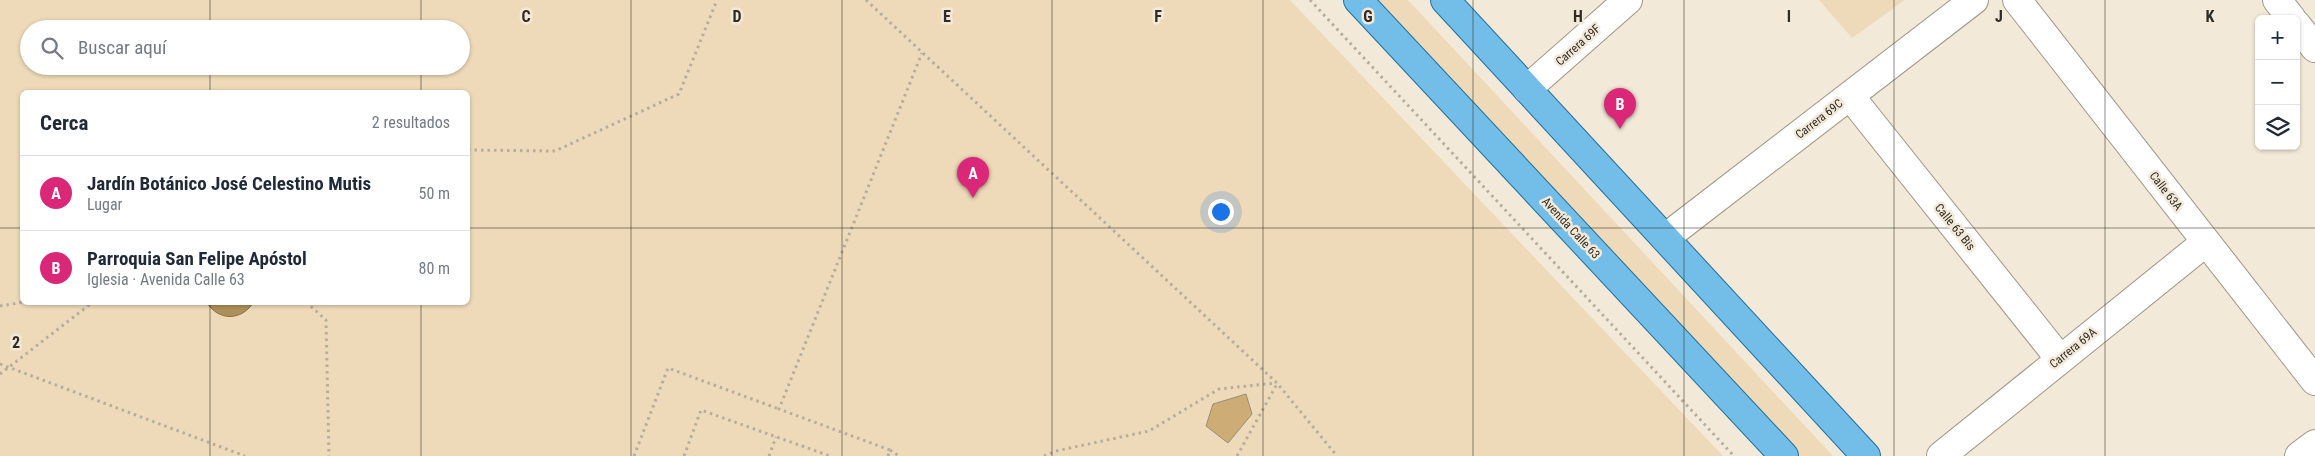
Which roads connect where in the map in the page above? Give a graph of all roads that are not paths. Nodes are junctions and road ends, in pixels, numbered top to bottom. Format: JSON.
{"nodes":[{"id":1,"x":1358,"y":0,"type":"edge"},
{"id":2,"x":1445,"y":0,"type":"edge"},
{"id":3,"x":1628,"y":0,"type":"edge"},
{"id":4,"x":1974,"y":0,"type":"edge"},
{"id":5,"x":2017,"y":0,"type":"edge"},
{"id":6,"x":2277,"y":0,"type":"edge"},
{"id":7,"x":2289,"y":15,"type":"edge"},
{"id":8,"x":2300,"y":29,"type":"edge"},
{"id":9,"x":2315,"y":48,"type":"edge"},
{"id":10,"x":1527,"y":89,"type":"junction"},
{"id":11,"x":1850,"y":96,"type":"junction"},
{"id":12,"x":1665,"y":238,"type":"junction"},
{"id":13,"x":2206,"y":242,"type":"junction"},
{"id":14,"x":2060,"y":359,"type":"junction"},
{"id":15,"x":2315,"y":381,"type":"edge"},
{"id":16,"x":2315,"y":444,"type":"edge"},
{"id":17,"x":1784,"y":456,"type":"edge"},
{"id":18,"x":1866,"y":456,"type":"edge"},
{"id":19,"x":1941,"y":456,"type":"edge"},
{"id":20,"x":2299,"y":456,"type":"edge"}],
"edges":[{"from":1,"to":17,"type":"main road","name":"Avenida Calle 63"},
{"from":2,"to":10,"type":"main road"},
{"from":3,"to":10,"type":"street","name":"Carrera 69F"},
{"from":4,"to":11,"type":"street","name":"Carrera 69C"},
{"from":5,"to":13,"type":"street","name":"Calle 63A"},
{"from":6,"to":7,"type":"street"},
{"from":8,"to":9,"type":"street"},
{"from":10,"to":12,"type":"main road"},
{"from":11,"to":12,"type":"street","name":"Carrera 69C"},
{"from":11,"to":14,"type":"street","name":"Calle 63 Bis"},
{"from":12,"to":18,"type":"main road"},
{"from":13,"to":14,"type":"street","name":"Carrera 69A"},
{"from":13,"to":15,"type":"street","name":"Calle 63A"},
{"from":14,"to":19,"type":"street","name":"Carrera 69A"},
{"from":16,"to":20,"type":"street"}]}
